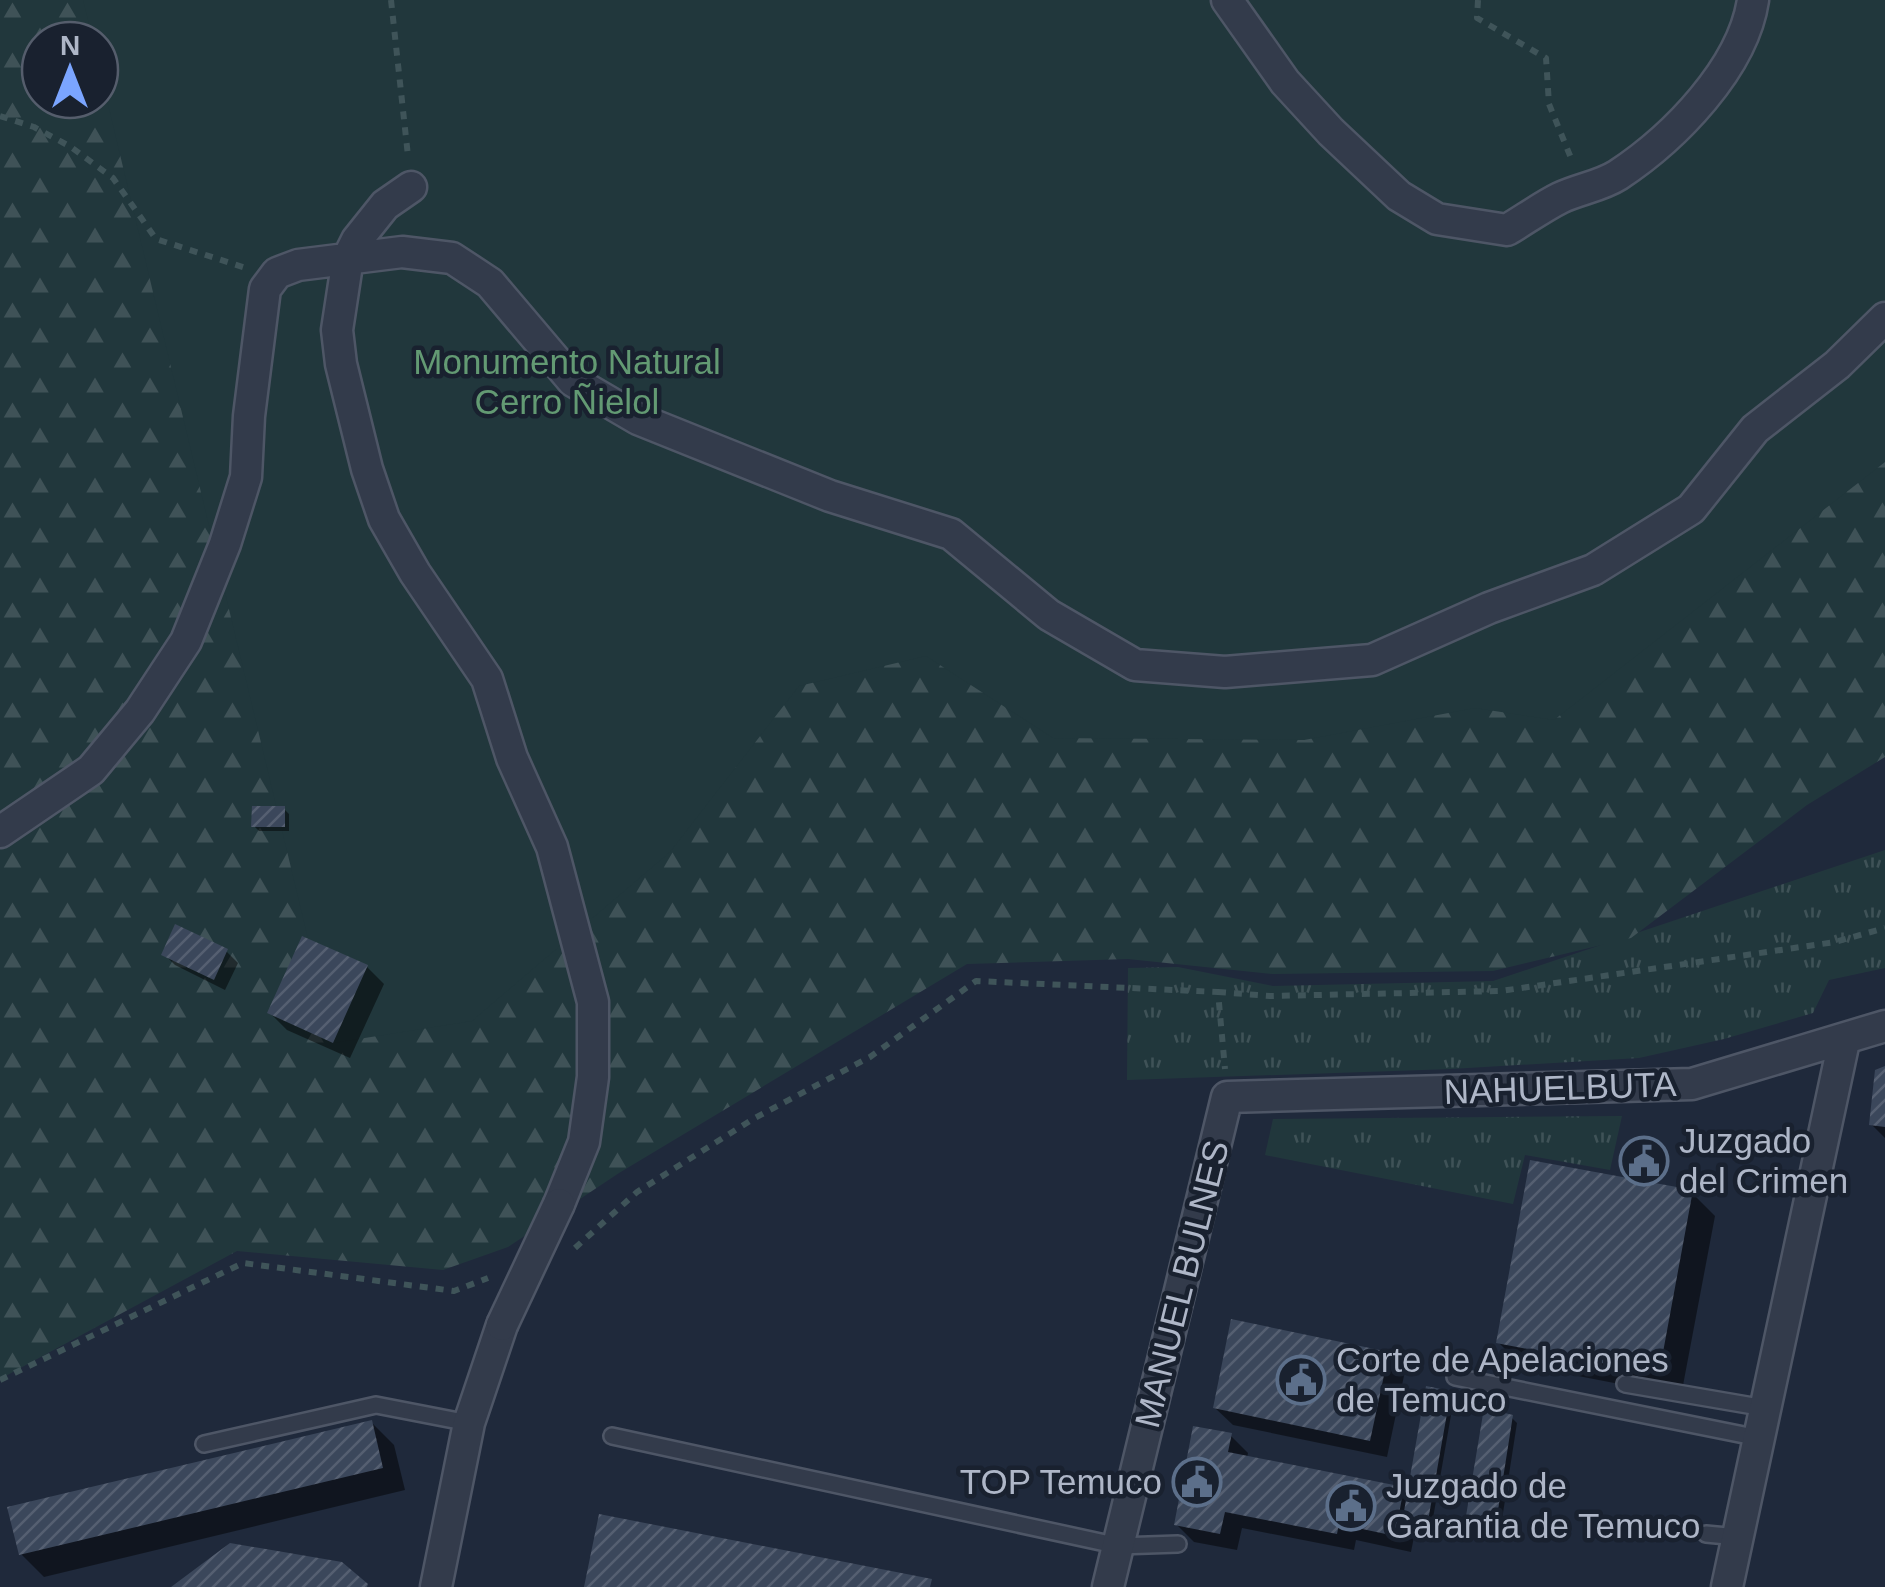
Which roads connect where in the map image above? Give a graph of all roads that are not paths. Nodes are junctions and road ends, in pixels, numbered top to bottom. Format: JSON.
{"nodes":[{"id":1,"x":1227,"y":0,"type":"edge"},
{"id":2,"x":1753,"y":0,"type":"edge"},
{"id":3,"x":411,"y":187,"type":"road end"},
{"id":4,"x":348,"y":258,"type":"junction"},
{"id":5,"x":1885,"y":318,"type":"edge"},
{"id":6,"x":0,"y":832,"type":"edge"},
{"id":7,"x":1885,"y":1026,"type":"edge"},
{"id":8,"x":1844,"y":1040,"type":"junction"},
{"id":9,"x":1227,"y":1097,"type":"joint"},
{"id":10,"x":1455,"y":1377,"type":"dead end"},
{"id":11,"x":1625,"y":1384,"type":"dead end"},
{"id":12,"x":469,"y":1422,"type":"junction"},
{"id":13,"x":1762,"y":1423,"type":"junction"},
{"id":14,"x":612,"y":1436,"type":"dead end"},
{"id":15,"x":204,"y":1444,"type":"dead end"},
{"id":16,"x":1706,"y":1534,"type":"dead end"},
{"id":17,"x":1738,"y":1537,"type":"junction"},
{"id":18,"x":1178,"y":1544,"type":"dead end"},
{"id":19,"x":1118,"y":1546,"type":"junction"},
{"id":20,"x":436,"y":1587,"type":"edge"},
{"id":21,"x":1108,"y":1587,"type":"edge"},
{"id":22,"x":1727,"y":1587,"type":"edge"}],
"edges":[{"from":1,"to":2,"type":"street"},
{"from":3,"to":4,"type":"street"},
{"from":4,"to":5,"type":"street"},
{"from":4,"to":6,"type":"street"},
{"from":4,"to":12,"type":"street","bridge":true},
{"from":7,"to":8,"type":"street","name":"NAHUELBUTA"},
{"from":8,"to":9,"type":"street","name":"NAHUELBUTA"},
{"from":8,"to":13,"type":"street"},
{"from":9,"to":19,"type":"street","name":"MANUEL BULNES"},
{"from":10,"to":13,"type":"lane"},
{"from":11,"to":13,"type":"lane"},
{"from":12,"to":15,"type":"lane"},
{"from":12,"to":20,"type":"street"},
{"from":13,"to":17,"type":"street"},
{"from":14,"to":19,"type":"lane"},
{"from":16,"to":17,"type":"lane"},
{"from":17,"to":22,"type":"street"},
{"from":18,"to":19,"type":"lane"},
{"from":19,"to":21,"type":"street","name":"MANUEL BULNES"}]}
